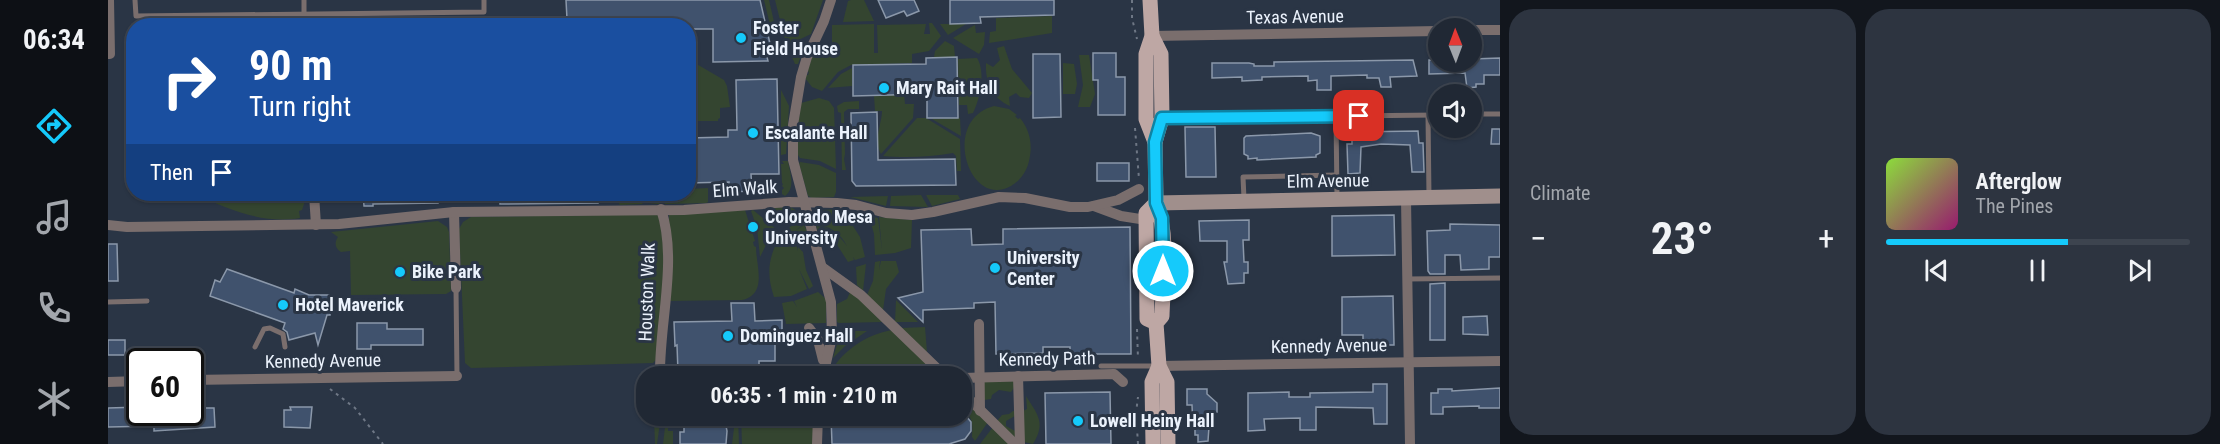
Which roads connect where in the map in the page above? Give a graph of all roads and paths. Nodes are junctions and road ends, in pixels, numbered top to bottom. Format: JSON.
{"nodes":[{"id":1,"x":109,"y":0,"type":"edge"},
{"id":2,"x":135,"y":0,"type":"edge"},
{"id":3,"x":304,"y":0,"type":"edge"},
{"id":4,"x":484,"y":0,"type":"edge"},
{"id":5,"x":831,"y":0,"type":"edge"},
{"id":6,"x":1150,"y":0,"type":"edge"},
{"id":7,"x":304,"y":15,"type":"junction"},
{"id":8,"x":305,"y":18,"type":"edge"},
{"id":9,"x":1482,"y":30,"type":"edge"},
{"id":10,"x":1500,"y":30,"type":"edge"},
{"id":11,"x":1428,"y":31,"type":"edge"},
{"id":12,"x":1152,"y":36,"type":"junction"},
{"id":13,"x":109,"y":54,"type":"edge"},
{"id":14,"x":1482,"y":114,"type":"edge"},
{"id":15,"x":1500,"y":114,"type":"edge"},
{"id":16,"x":1428,"y":115,"type":"edge"},
{"id":17,"x":1336,"y":116,"type":"junction"},
{"id":18,"x":1162,"y":118,"type":"junction"},
{"id":19,"x":1135,"y":135,"type":"dead end"},
{"id":20,"x":1428,"y":138,"type":"edge"},
{"id":21,"x":1155,"y":142,"type":"junction"},
{"id":22,"x":1337,"y":175,"type":"junction"},
{"id":23,"x":1139,"y":189,"type":"joint"},
{"id":24,"x":1500,"y":196,"type":"edge"},
{"id":25,"x":1429,"y":198,"type":"junction"},
{"id":26,"x":1406,"y":199,"type":"junction"},
{"id":27,"x":1337,"y":200,"type":"junction"},
{"id":28,"x":314,"y":201,"type":"edge"},
{"id":29,"x":1244,"y":201,"type":"junction"},
{"id":30,"x":805,"y":203,"type":"junction"},
{"id":31,"x":1156,"y":203,"type":"junction"},
{"id":32,"x":1094,"y":206,"type":"junction"},
{"id":33,"x":662,"y":209,"type":"junction"},
{"id":34,"x":454,"y":212,"type":"junction"},
{"id":35,"x":1140,"y":219,"type":"dead end"},
{"id":36,"x":108,"y":225,"type":"edge"},
{"id":37,"x":316,"y":225,"type":"junction"},
{"id":38,"x":822,"y":267,"type":"junction"},
{"id":39,"x":1500,"y":278,"type":"edge"},
{"id":40,"x":1407,"y":279,"type":"junction"},
{"id":41,"x":456,"y":288,"type":"joint"},
{"id":42,"x":147,"y":301,"type":"dead end"},
{"id":43,"x":108,"y":302,"type":"edge"},
{"id":44,"x":979,"y":324,"type":"dead end"},
{"id":45,"x":809,"y":328,"type":"dead end"},
{"id":46,"x":255,"y":347,"type":"dead end"},
{"id":47,"x":285,"y":347,"type":"dead end"},
{"id":48,"x":1500,"y":361,"type":"edge"},
{"id":49,"x":1409,"y":362,"type":"junction"},
{"id":50,"x":661,"y":366,"type":"edge"},
{"id":51,"x":823,"y":366,"type":"edge"},
{"id":52,"x":825,"y":366,"type":"edge"},
{"id":53,"x":935,"y":366,"type":"edge"},
{"id":54,"x":1101,"y":366,"type":"dead end"},
{"id":55,"x":1159,"y":366,"type":"junction"},
{"id":56,"x":457,"y":376,"type":"joint"},
{"id":57,"x":1018,"y":376,"type":"junction"},
{"id":58,"x":972,"y":377,"type":"edge"},
{"id":59,"x":980,"y":377,"type":"junction"},
{"id":60,"x":1118,"y":378,"type":"dead end"},
{"id":61,"x":204,"y":380,"type":"edge"},
{"id":62,"x":108,"y":381,"type":"edge"},
{"id":63,"x":126,"y":381,"type":"edge"},
{"id":64,"x":326,"y":386,"type":"dead end"},
{"id":65,"x":1138,"y":397,"type":"dead end"},
{"id":66,"x":972,"y":402,"type":"edge"},
{"id":67,"x":981,"y":411,"type":"junction"},
{"id":68,"x":818,"y":426,"type":"edge"},
{"id":69,"x":383,"y":444,"type":"edge"},
{"id":70,"x":817,"y":444,"type":"edge"},
{"id":71,"x":1015,"y":444,"type":"edge"},
{"id":72,"x":1020,"y":444,"type":"edge"},
{"id":73,"x":1138,"y":444,"type":"edge"},
{"id":74,"x":1153,"y":444,"type":"edge"},
{"id":75,"x":1168,"y":444,"type":"edge"},
{"id":76,"x":1410,"y":444,"type":"edge"}],
"edges":[{"from":1,"to":13,"type":"street"},
{"from":2,"to":7,"type":"lane"},
{"from":3,"to":7,"type":"lane"},
{"from":4,"to":7,"type":"lane"},
{"from":5,"to":30,"type":"street"},
{"from":6,"to":12,"type":"main road"},
{"from":7,"to":8,"type":"lane"},
{"from":9,"to":10,"type":"street"},
{"from":11,"to":12,"type":"street","name":"Texas Avenue"},
{"from":12,"to":18,"type":"main road"},
{"from":12,"to":21,"type":"main road"},
{"from":14,"to":15,"type":"lane"},
{"from":16,"to":17,"type":"lane"},
{"from":17,"to":18,"type":"lane"},
{"from":17,"to":22,"type":"lane"},
{"from":18,"to":21,"type":"main road"},
{"from":19,"to":23,"type":"path"},
{"from":20,"to":25,"type":"lane"},
{"from":21,"to":31,"type":"main road"},
{"from":22,"to":27,"type":"lane"},
{"from":22,"to":29,"type":"lane"},
{"from":23,"to":32,"type":"street","name":"Elm Walk"},
{"from":24,"to":25,"type":"street","name":"Elm Avenue"},
{"from":25,"to":26,"type":"street","name":"Elm Avenue"},
{"from":26,"to":27,"type":"street","name":"Elm Avenue"},
{"from":26,"to":40,"type":"street"},
{"from":27,"to":29,"type":"street","name":"Elm Avenue"},
{"from":28,"to":37,"type":"street"},
{"from":29,"to":31,"type":"street","name":"Elm Avenue"},
{"from":30,"to":32,"type":"street","name":"Elm Walk"},
{"from":30,"to":33,"type":"street","name":"Elm Walk"},
{"from":30,"to":38,"type":"street"},
{"from":31,"to":55,"type":"main road"},
{"from":32,"to":35,"type":"street","name":"Elm Walk"},
{"from":33,"to":34,"type":"street","name":"Elm Walk"},
{"from":33,"to":50,"type":"street","name":"Houston Walk"},
{"from":34,"to":37,"type":"street","name":"Elm Walk"},
{"from":34,"to":41,"type":"street"},
{"from":36,"to":37,"type":"street","name":"Elm Walk"},
{"from":38,"to":52,"type":"street"},
{"from":38,"to":53,"type":"street"},
{"from":39,"to":40,"type":"lane"},
{"from":40,"to":49,"type":"street"},
{"from":41,"to":56,"type":"lane"},
{"from":42,"to":43,"type":"lane"},
{"from":44,"to":59,"type":"street"},
{"from":45,"to":51,"type":"street"},
{"from":46,"to":47,"type":"lane"},
{"from":48,"to":49,"type":"street","name":"Kennedy Avenue"},
{"from":49,"to":55,"type":"street","name":"Kennedy Avenue"},
{"from":49,"to":76,"type":"street"},
{"from":54,"to":55,"type":"lane"},
{"from":55,"to":74,"type":"main road"},
{"from":55,"to":75,"type":"main road"},
{"from":56,"to":61,"type":"street","name":"Kennedy Avenue"},
{"from":57,"to":59,"type":"street","name":"Kennedy Path"},
{"from":57,"to":60,"type":"street","name":"Kennedy Path"},
{"from":57,"to":72,"type":"street"},
{"from":58,"to":59,"type":"street","name":"Kennedy Path"},
{"from":59,"to":67,"type":"street"},
{"from":62,"to":63,"type":"street"},
{"from":64,"to":69,"type":"path"},
{"from":65,"to":73,"type":"path"},
{"from":66,"to":67,"type":"street"},
{"from":67,"to":71,"type":"street"},
{"from":68,"to":70,"type":"street"}]}
